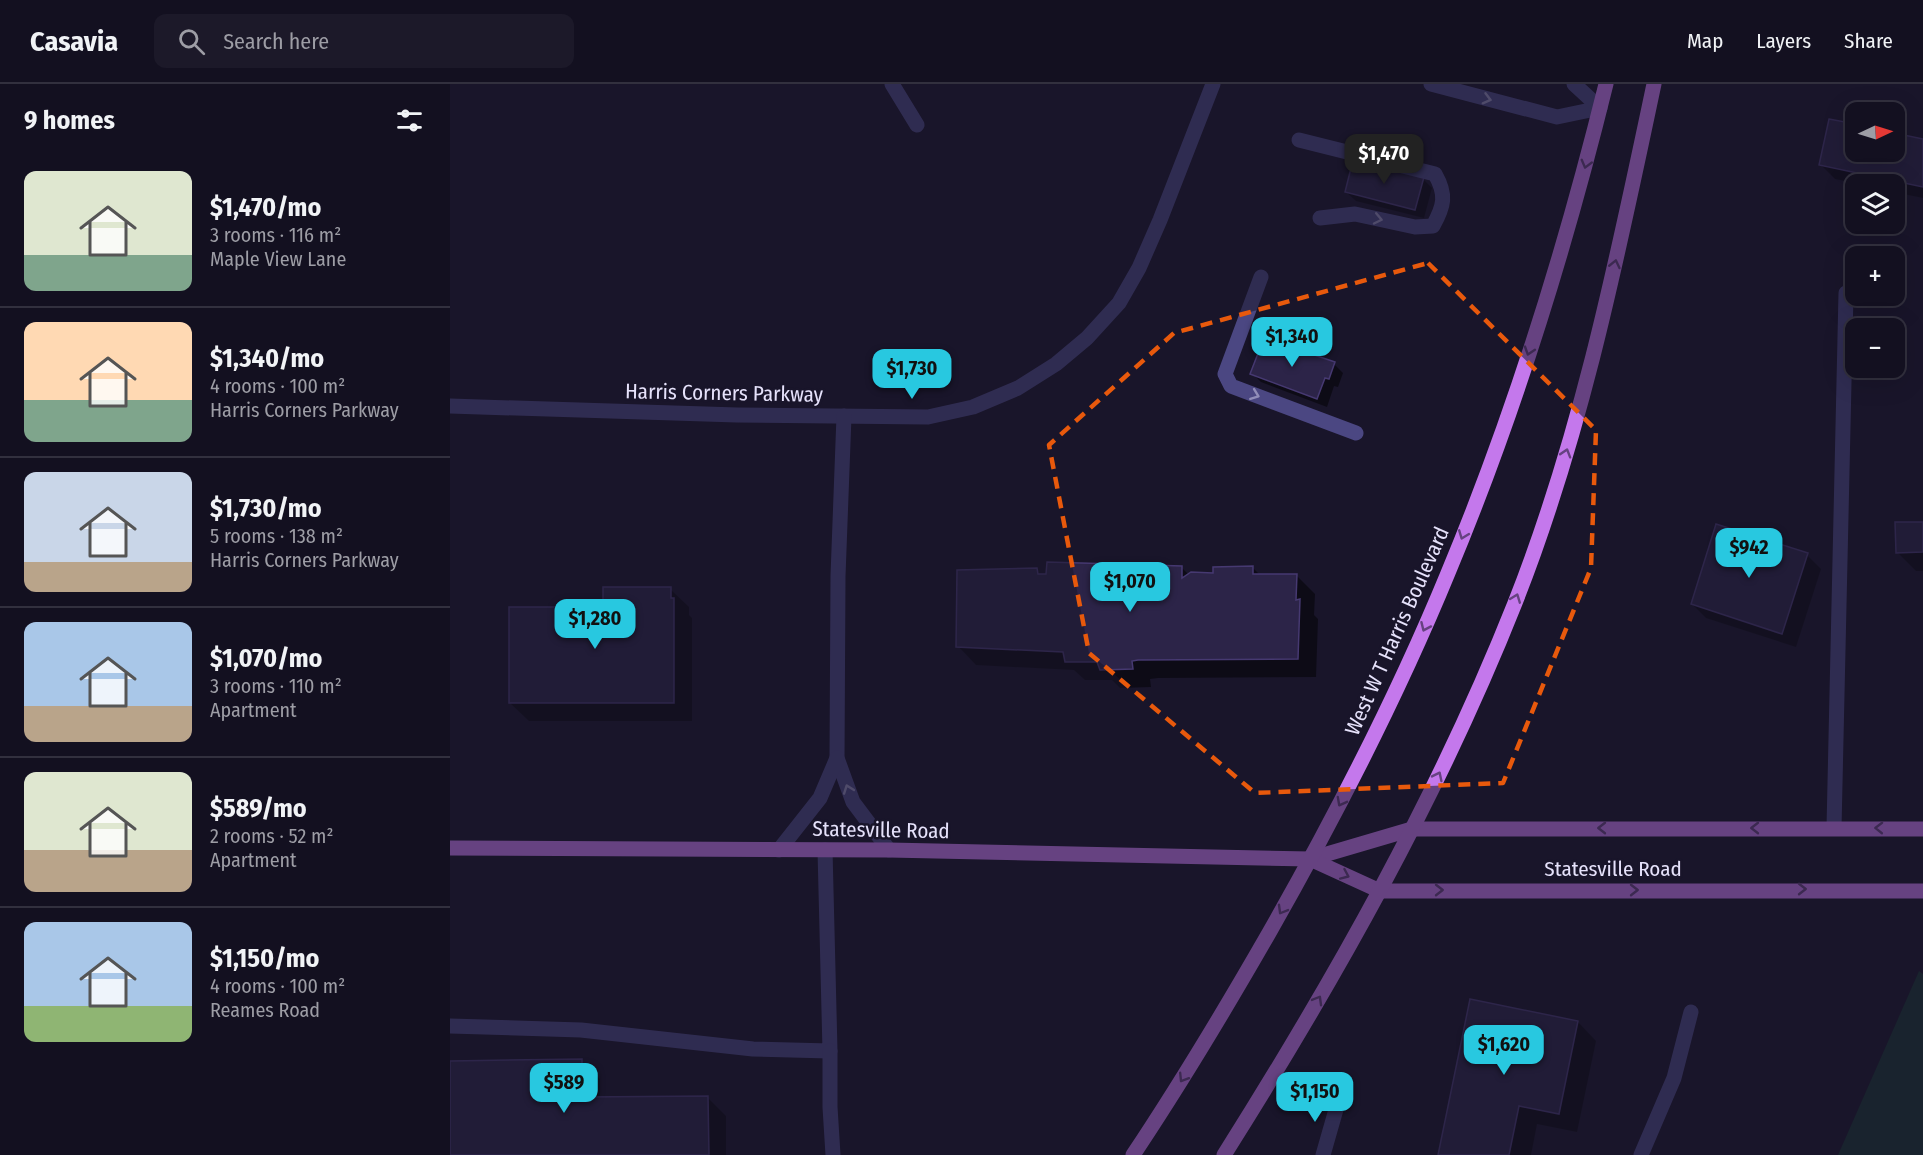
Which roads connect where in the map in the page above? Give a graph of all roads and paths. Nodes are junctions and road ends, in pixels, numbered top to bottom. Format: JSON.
{"nodes":[{"id":1,"x":892,"y":84,"type":"edge"},
{"id":2,"x":1213,"y":84,"type":"edge"},
{"id":3,"x":1431,"y":84,"type":"edge"},
{"id":4,"x":1574,"y":84,"type":"edge"},
{"id":5,"x":1606,"y":84,"type":"edge"},
{"id":6,"x":1654,"y":84,"type":"edge"},
{"id":7,"x":1600,"y":108,"type":"junction"},
{"id":8,"x":916,"y":124,"type":"dead end"},
{"id":9,"x":1299,"y":140,"type":"dead end"},
{"id":10,"x":1320,"y":218,"type":"dead end"},
{"id":11,"x":1261,"y":277,"type":"dead end"},
{"id":12,"x":1846,"y":306,"type":"edge"},
{"id":13,"x":450,"y":406,"type":"edge"},
{"id":14,"x":844,"y":416,"type":"junction"},
{"id":15,"x":1356,"y":433,"type":"dead end"},
{"id":16,"x":837,"y":758,"type":"junction"},
{"id":17,"x":1834,"y":828,"type":"junction"},
{"id":18,"x":1412,"y":829,"type":"junction"},
{"id":19,"x":1923,"y":829,"type":"edge"},
{"id":20,"x":450,"y":848,"type":"edge"},
{"id":21,"x":779,"y":850,"type":"junction"},
{"id":22,"x":825,"y":850,"type":"junction"},
{"id":23,"x":889,"y":850,"type":"junction"},
{"id":24,"x":1310,"y":859,"type":"junction"},
{"id":25,"x":1380,"y":891,"type":"junction"},
{"id":26,"x":1923,"y":891,"type":"edge"},
{"id":27,"x":1691,"y":1012,"type":"dead end"},
{"id":28,"x":450,"y":1026,"type":"edge"},
{"id":29,"x":830,"y":1051,"type":"junction"},
{"id":30,"x":1339,"y":1099,"type":"dead end"},
{"id":31,"x":832,"y":1155,"type":"edge"},
{"id":32,"x":1133,"y":1155,"type":"edge"},
{"id":33,"x":1224,"y":1155,"type":"edge"},
{"id":34,"x":1323,"y":1155,"type":"edge"},
{"id":35,"x":1641,"y":1155,"type":"edge"}],
"edges":[{"from":1,"to":8,"type":"street"},
{"from":2,"to":14,"type":"street","name":"Harris Corners Parkway"},
{"from":3,"to":7,"type":"street","one_way":true},
{"from":4,"to":7,"type":"street"},
{"from":5,"to":7,"type":"main road","name":"West W T Harris Boulevard"},
{"from":18,"to":6,"type":"main road","one_way":true},
{"from":7,"to":24,"type":"main road","name":"West W T Harris Boulevard","one_way":true},
{"from":10,"to":9,"type":"street","one_way":true},
{"from":11,"to":15,"type":"street","one_way":true},
{"from":12,"to":17,"type":"street"},
{"from":13,"to":14,"type":"street","name":"Harris Corners Parkway"},
{"from":14,"to":16,"type":"street"},
{"from":16,"to":21,"type":"street"},
{"from":23,"to":16,"type":"street","one_way":true},
{"from":17,"to":18,"type":"main road","name":"Statesville Road","one_way":true},
{"from":19,"to":17,"type":"main road","name":"Statesville Road","one_way":true},
{"from":18,"to":24,"type":"main road","name":"Statesville Road"},
{"from":18,"to":25,"type":"main road"},
{"from":20,"to":21,"type":"main road","name":"Statesville Road"},
{"from":21,"to":22,"type":"main road","name":"Statesville Road"},
{"from":22,"to":23,"type":"main road","name":"Statesville Road"},
{"from":22,"to":29,"type":"street"},
{"from":23,"to":24,"type":"main road","name":"Statesville Road"},
{"from":24,"to":25,"type":"main road","name":"Statesville Road","one_way":true},
{"from":24,"to":32,"type":"main road","name":"West W T Harris Boulevard","one_way":true},
{"from":25,"to":26,"type":"main road","name":"Statesville Road","one_way":true},
{"from":33,"to":25,"type":"main road","one_way":true},
{"from":27,"to":35,"type":"street"},
{"from":28,"to":29,"type":"street"},
{"from":29,"to":31,"type":"street"},
{"from":30,"to":34,"type":"street"}]}
